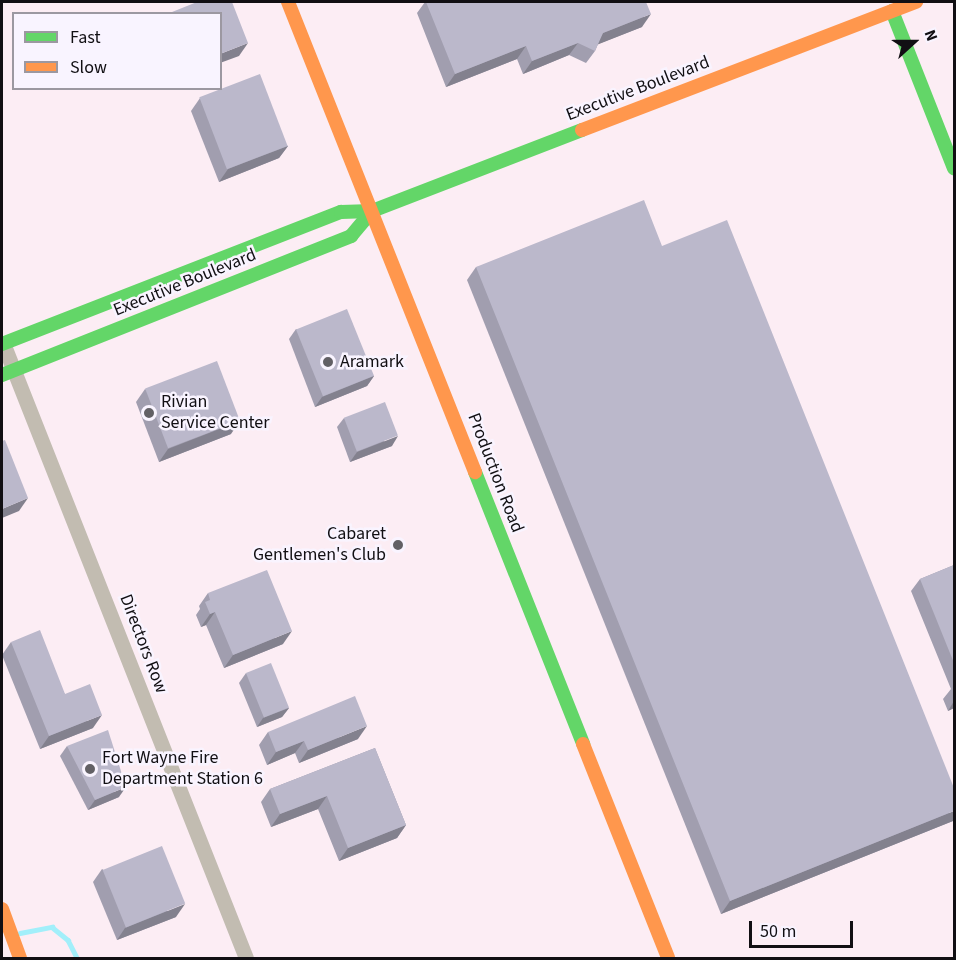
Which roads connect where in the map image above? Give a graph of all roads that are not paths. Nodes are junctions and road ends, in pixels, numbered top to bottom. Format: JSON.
{"nodes":[{"id":1,"x":288,"y":2,"type":"edge"},
{"id":2,"x":916,"y":2,"type":"edge"},
{"id":3,"x":892,"y":11,"type":"junction"},
{"id":4,"x":954,"y":168,"type":"edge"},
{"id":5,"x":372,"y":211,"type":"junction"},
{"id":6,"x":2,"y":344,"type":"edge"},
{"id":7,"x":8,"y":373,"type":"edge"},
{"id":8,"x":2,"y":909,"type":"edge"},
{"id":9,"x":20,"y":957,"type":"edge"},
{"id":10,"x":246,"y":958,"type":"edge"},
{"id":11,"x":668,"y":958,"type":"edge"}],
"edges":[{"from":1,"to":5,"type":"main road","name":"Production Road"},
{"from":2,"to":3,"type":"main road","name":"Executive Boulevard"},
{"from":3,"to":4,"type":"main road"},
{"from":3,"to":5,"type":"main road","name":"Executive Boulevard"},
{"from":5,"to":6,"type":"main road","name":"Executive Boulevard"},
{"from":5,"to":7,"type":"main road","name":"Executive Boulevard"},
{"from":5,"to":11,"type":"main road","name":"Production Road"},
{"from":6,"to":7,"type":"street","name":"Directors Row"},
{"from":7,"to":10,"type":"street","name":"Directors Row"},
{"from":8,"to":9,"type":"main road"}]}
